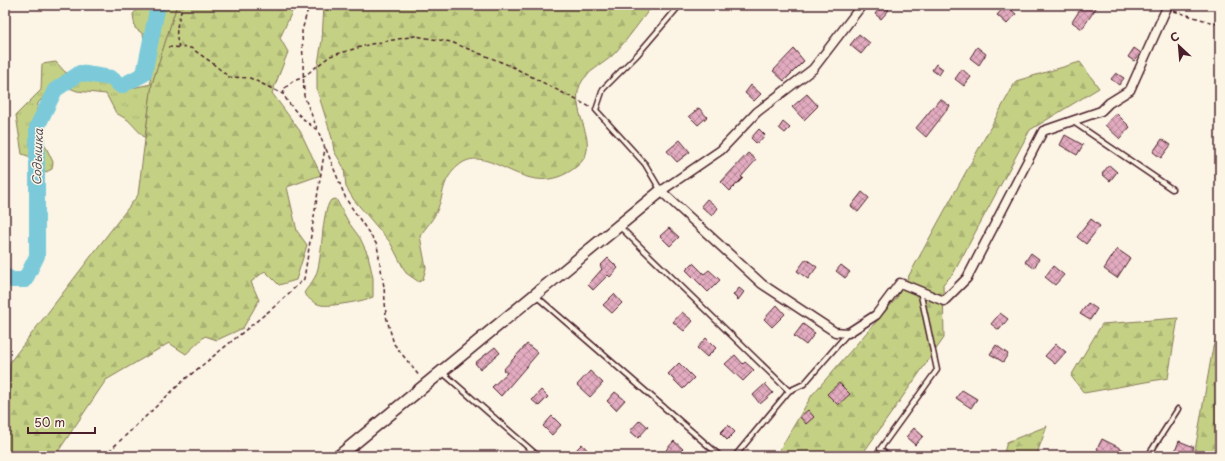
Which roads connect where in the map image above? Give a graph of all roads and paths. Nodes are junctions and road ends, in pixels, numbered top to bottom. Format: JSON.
{"nodes":[{"id":1,"x":183,"y":5,"type":"edge"},
{"id":2,"x":309,"y":5,"type":"edge"},
{"id":3,"x":680,"y":5,"type":"edge"},
{"id":4,"x":862,"y":5,"type":"edge"},
{"id":5,"x":1167,"y":7,"type":"edge"},
{"id":6,"x":1220,"y":25,"type":"edge"},
{"id":7,"x":168,"y":47,"type":"dead end"},
{"id":8,"x":179,"y":48,"type":"junction"},
{"id":9,"x":302,"y":78,"type":"junction"},
{"id":10,"x":283,"y":94,"type":"junction"},
{"id":11,"x":596,"y":110,"type":"junction"},
{"id":12,"x":1072,"y":121,"type":"junction"},
{"id":13,"x":318,"y":131,"type":"junction"},
{"id":14,"x":326,"y":148,"type":"junction"},
{"id":15,"x":1172,"y":189,"type":"dead end"},
{"id":16,"x":661,"y":191,"type":"junction"},
{"id":17,"x":619,"y":226,"type":"junction"},
{"id":18,"x":920,"y":291,"type":"junction"},
{"id":19,"x":536,"y":295,"type":"junction"},
{"id":20,"x":848,"y":333,"type":"junction"},
{"id":21,"x":442,"y":372,"type":"junction"},
{"id":22,"x":426,"y":385,"type":"junction"},
{"id":23,"x":789,"y":392,"type":"junction"},
{"id":24,"x":1178,"y":409,"type":"dead end"},
{"id":25,"x":104,"y":456,"type":"edge"},
{"id":26,"x":339,"y":456,"type":"edge"},
{"id":27,"x":538,"y":456,"type":"edge"},
{"id":28,"x":720,"y":456,"type":"edge"},
{"id":29,"x":735,"y":456,"type":"edge"},
{"id":30,"x":888,"y":456,"type":"edge"},
{"id":31,"x":1148,"y":456,"type":"edge"}],
"edges":[{"from":1,"to":8,"type":"path"},
{"from":2,"to":9,"type":"path"},
{"from":3,"to":11,"type":"lane"},
{"from":4,"to":16,"type":"street"},
{"from":5,"to":6,"type":"path"},
{"from":5,"to":12,"type":"street"},
{"from":7,"to":8,"type":"path"},
{"from":8,"to":10,"type":"path"},
{"from":9,"to":10,"type":"path"},
{"from":9,"to":11,"type":"path"},
{"from":9,"to":13,"type":"path"},
{"from":10,"to":13,"type":"path"},
{"from":11,"to":16,"type":"lane"},
{"from":12,"to":15,"type":"lane"},
{"from":12,"to":18,"type":"street"},
{"from":13,"to":14,"type":"path"},
{"from":14,"to":22,"type":"path"},
{"from":14,"to":25,"type":"path"},
{"from":16,"to":17,"type":"street"},
{"from":16,"to":20,"type":"street"},
{"from":17,"to":19,"type":"street"},
{"from":17,"to":23,"type":"lane"},
{"from":18,"to":20,"type":"street"},
{"from":18,"to":30,"type":"lane"},
{"from":19,"to":21,"type":"street"},
{"from":19,"to":28,"type":"lane"},
{"from":20,"to":23,"type":"lane"},
{"from":21,"to":22,"type":"street"},
{"from":21,"to":27,"type":"lane"},
{"from":22,"to":26,"type":"street"},
{"from":23,"to":29,"type":"lane"},
{"from":24,"to":31,"type":"lane"}]}
